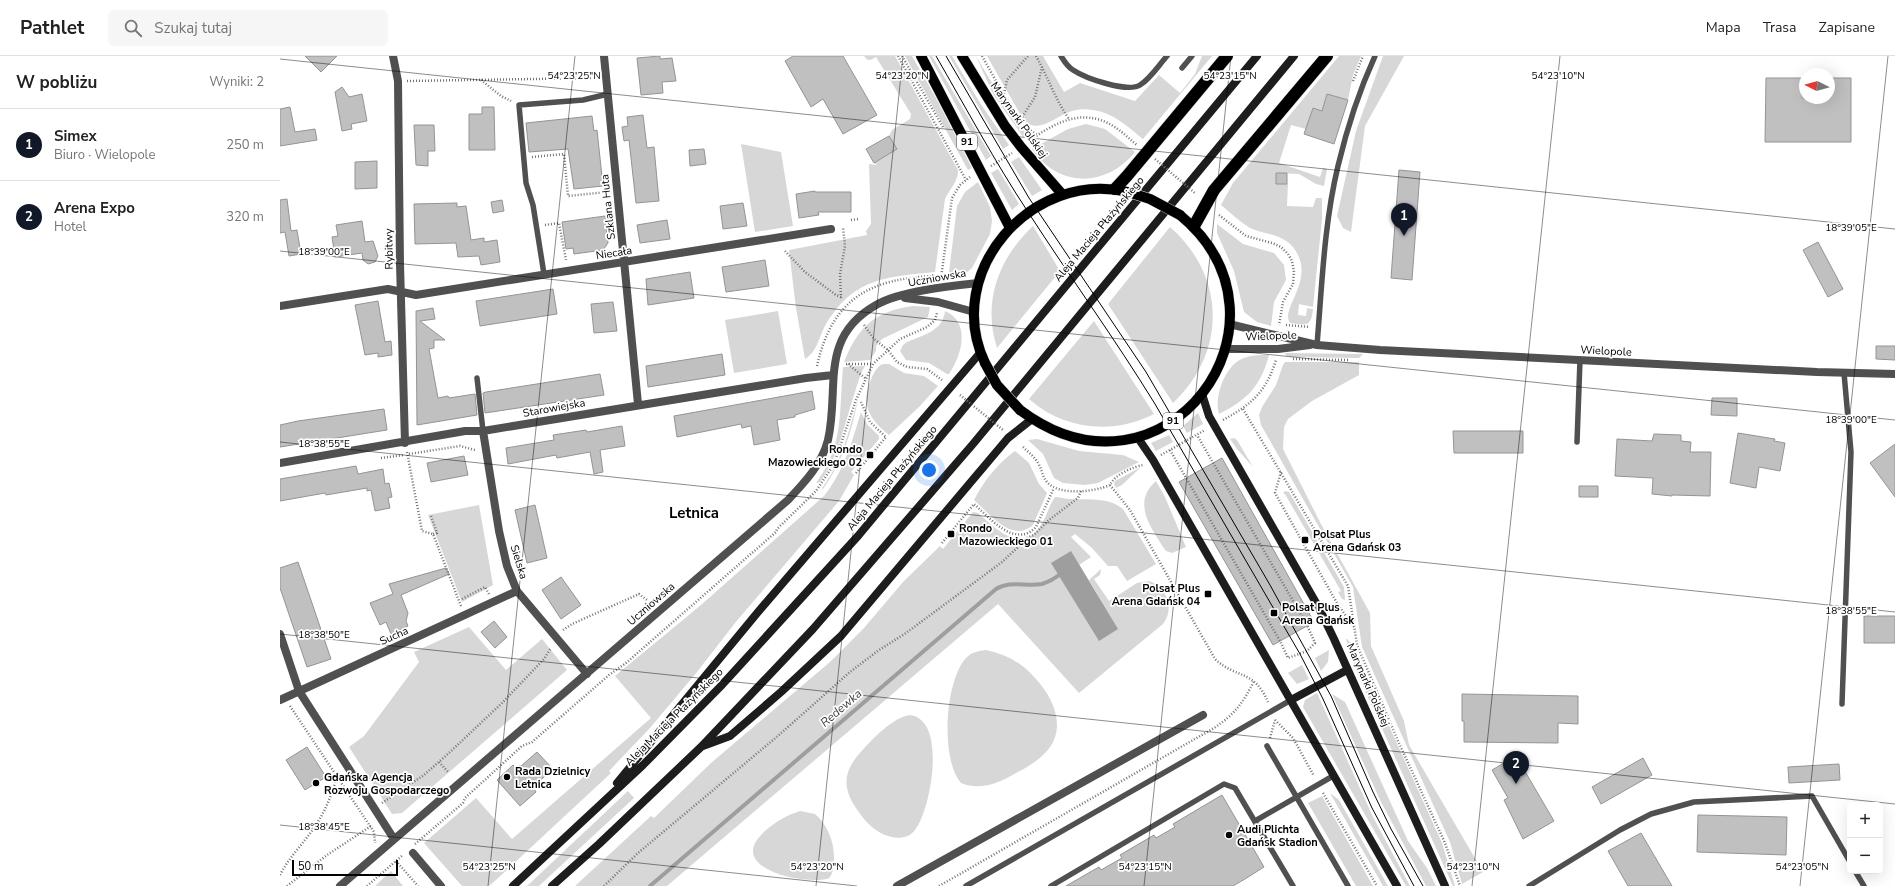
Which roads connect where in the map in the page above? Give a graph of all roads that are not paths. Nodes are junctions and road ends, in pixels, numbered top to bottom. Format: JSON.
{"nodes":[{"id":1,"x":393,"y":56,"type":"edge"},
{"id":2,"x":604,"y":56,"type":"edge"},
{"id":3,"x":921,"y":56,"type":"edge"},
{"id":4,"x":962,"y":56,"type":"edge"},
{"id":5,"x":1061,"y":56,"type":"edge"},
{"id":6,"x":1167,"y":56,"type":"edge"},
{"id":7,"x":1192,"y":56,"type":"edge"},
{"id":8,"x":1227,"y":56,"type":"edge"},
{"id":9,"x":1257,"y":56,"type":"edge"},
{"id":10,"x":1294,"y":56,"type":"edge"},
{"id":11,"x":1327,"y":56,"type":"edge"},
{"id":12,"x":1375,"y":56,"type":"edge"},
{"id":13,"x":1182,"y":68,"type":"dead end"},
{"id":14,"x":608,"y":94,"type":"junction"},
{"id":15,"x":1115,"y":189,"type":"junction"},
{"id":16,"x":1062,"y":194,"type":"junction"},
{"id":17,"x":1194,"y":226,"type":"junction"},
{"id":18,"x":1010,"y":228,"type":"junction"},
{"id":19,"x":830,"y":229,"type":"dead end"},
{"id":20,"x":624,"y":263,"type":"junction"},
{"id":21,"x":544,"y":274,"type":"junction"},
{"id":22,"x":979,"y":282,"type":"junction"},
{"id":23,"x":400,"y":292,"type":"junction"},
{"id":24,"x":898,"y":297,"type":"junction"},
{"id":25,"x":280,"y":306,"type":"edge"},
{"id":26,"x":974,"y":312,"type":"junction"},
{"id":27,"x":1229,"y":324,"type":"junction"},
{"id":28,"x":1317,"y":345,"type":"junction"},
{"id":29,"x":1226,"y":349,"type":"junction"},
{"id":30,"x":982,"y":358,"type":"junction"},
{"id":31,"x":1580,"y":360,"type":"junction"},
{"id":32,"x":1844,"y":373,"type":"junction"},
{"id":33,"x":1895,"y":374,"type":"edge"},
{"id":34,"x":833,"y":375,"type":"junction"},
{"id":35,"x":477,"y":378,"type":"dead end"},
{"id":36,"x":1202,"y":394,"type":"junction"},
{"id":37,"x":638,"y":404,"type":"junction"},
{"id":38,"x":1032,"y":419,"type":"junction"},
{"id":39,"x":483,"y":431,"type":"junction"},
{"id":40,"x":1138,"y":438,"type":"junction"},
{"id":41,"x":1577,"y":442,"type":"dead end"},
{"id":42,"x":405,"y":443,"type":"junction"},
{"id":43,"x":280,"y":463,"type":"edge"},
{"id":44,"x":516,"y":591,"type":"junction"},
{"id":45,"x":280,"y":634,"type":"edge"},
{"id":46,"x":1347,"y":670,"type":"junction"},
{"id":47,"x":587,"y":674,"type":"junction"},
{"id":48,"x":299,"y":691,"type":"junction"},
{"id":49,"x":282,"y":699,"type":"edge"},
{"id":50,"x":1290,"y":700,"type":"junction"},
{"id":51,"x":1842,"y":704,"type":"dead end"},
{"id":52,"x":1203,"y":715,"type":"dead end"},
{"id":53,"x":1267,"y":746,"type":"road end"},
{"id":54,"x":701,"y":747,"type":"junction"},
{"id":55,"x":1333,"y":776,"type":"junction"},
{"id":56,"x":1297,"y":797,"type":"junction"},
{"id":57,"x":600,"y":806,"type":"junction"},
{"id":58,"x":1255,"y":821,"type":"junction"},
{"id":59,"x":394,"y":840,"type":"junction"},
{"id":60,"x":409,"y":852,"type":"road end"},
{"id":61,"x":1847,"y":857,"type":"edge"},
{"id":62,"x":1857,"y":874,"type":"edge"},
{"id":63,"x":340,"y":886,"type":"edge"},
{"id":64,"x":441,"y":886,"type":"edge"},
{"id":65,"x":513,"y":886,"type":"edge"},
{"id":66,"x":552,"y":886,"type":"edge"},
{"id":67,"x":897,"y":886,"type":"edge"},
{"id":68,"x":966,"y":886,"type":"edge"},
{"id":69,"x":1051,"y":886,"type":"edge"},
{"id":70,"x":1293,"y":886,"type":"edge"},
{"id":71,"x":1348,"y":886,"type":"edge"},
{"id":72,"x":1397,"y":886,"type":"edge"},
{"id":73,"x":1444,"y":886,"type":"edge"},
{"id":74,"x":1529,"y":886,"type":"edge"},
{"id":75,"x":1864,"y":886,"type":"edge"}],
"edges":[{"from":1,"to":23,"type":"street","name":"Rybitwy"},
{"from":2,"to":14,"type":"street","name":"Szklana Huta"},
{"from":3,"to":18,"type":"main road","number":"91"},
{"from":4,"to":16,"type":"main road","name":"Marynarki Polskiej"},
{"from":5,"to":6,"type":"lane"},
{"from":7,"to":13,"type":"lane"},
{"from":8,"to":15,"type":"highway"},
{"from":9,"to":57,"type":"main road","name":"Aleja Macieja Płażyńskiego"},
{"from":10,"to":54,"type":"main road"},
{"from":11,"to":17,"type":"highway"},
{"from":12,"to":28,"type":"lane"},
{"from":14,"to":20,"type":"street","name":"Szklana Huta"},
{"from":14,"to":21,"type":"lane"},
{"from":15,"to":16,"type":"main road","number":"91"},
{"from":15,"to":17,"type":"main road","number":"91","bridge":true},
{"from":16,"to":18,"type":"main road","number":"91"},
{"from":17,"to":27,"type":"main road","number":"91"},
{"from":18,"to":22,"type":"main road","number":"91"},
{"from":19,"to":20,"type":"street","name":"Niecała"},
{"from":20,"to":21,"type":"street","name":"Niecała"},
{"from":20,"to":37,"type":"street","name":"Szklana Huta"},
{"from":21,"to":23,"type":"street","name":"Niecała"},
{"from":22,"to":24,"type":"street","name":"Uczniowska"},
{"from":22,"to":26,"type":"main road","number":"91"},
{"from":23,"to":25,"type":"street","name":"Niecała"},
{"from":23,"to":42,"type":"street","name":"Rybitwy"},
{"from":24,"to":26,"type":"street","name":"Uczniowska"},
{"from":24,"to":34,"type":"street","name":"Uczniowska"},
{"from":26,"to":30,"type":"main road","number":"91"},
{"from":27,"to":28,"type":"street","name":"Wielopole"},
{"from":27,"to":29,"type":"main road","number":"91"},
{"from":28,"to":29,"type":"street","name":"Wielopole"},
{"from":28,"to":31,"type":"street","name":"Wielopole"},
{"from":29,"to":36,"type":"main road","number":"91"},
{"from":30,"to":38,"type":"main road","number":"91","bridge":true},
{"from":30,"to":57,"type":"main road"},
{"from":31,"to":32,"type":"street","name":"Wielopole"},
{"from":31,"to":41,"type":"lane"},
{"from":32,"to":33,"type":"street","name":"Wielopole"},
{"from":32,"to":51,"type":"lane"},
{"from":34,"to":37,"type":"street","name":"Starowiejska"},
{"from":34,"to":47,"type":"street","name":"Uczniowska"},
{"from":35,"to":39,"type":"lane"},
{"from":36,"to":40,"type":"main road","number":"91"},
{"from":36,"to":46,"type":"main road","name":"Marynarki Polskiej"},
{"from":37,"to":39,"type":"street","name":"Starowiejska"},
{"from":38,"to":40,"type":"main road","number":"91"},
{"from":38,"to":54,"type":"main road"},
{"from":39,"to":42,"type":"street","name":"Starowiejska"},
{"from":39,"to":44,"type":"street","name":"Sielska"},
{"from":40,"to":50,"type":"main road"},
{"from":42,"to":43,"type":"street","name":"Starowiejska"},
{"from":44,"to":47,"type":"street","name":"Sielska"},
{"from":44,"to":48,"type":"street","name":"Sucha"},
{"from":45,"to":48,"type":"street"},
{"from":46,"to":50,"type":"main road"},
{"from":46,"to":73,"type":"main road","name":"Marynarki Polskiej"},
{"from":47,"to":59,"type":"street","name":"Uczniowska"},
{"from":48,"to":49,"type":"street","name":"Sucha"},
{"from":48,"to":59,"type":"street"},
{"from":50,"to":55,"type":"main road"},
{"from":50,"to":68,"type":"lane"},
{"from":52,"to":67,"type":"street"},
{"from":53,"to":56,"type":"lane"},
{"from":54,"to":66,"type":"main road"},
{"from":55,"to":56,"type":"lane"},
{"from":55,"to":72,"type":"main road"},
{"from":56,"to":58,"type":"lane"},
{"from":56,"to":71,"type":"lane"},
{"from":57,"to":65,"type":"main road","name":"Aleja Macieja Płażyńskiego"},
{"from":58,"to":69,"type":"lane"},
{"from":58,"to":70,"type":"lane"},
{"from":59,"to":63,"type":"street","name":"Uczniowska"},
{"from":60,"to":64,"type":"street"},
{"from":61,"to":74,"type":"lane"},
{"from":62,"to":75,"type":"lane"}]}
